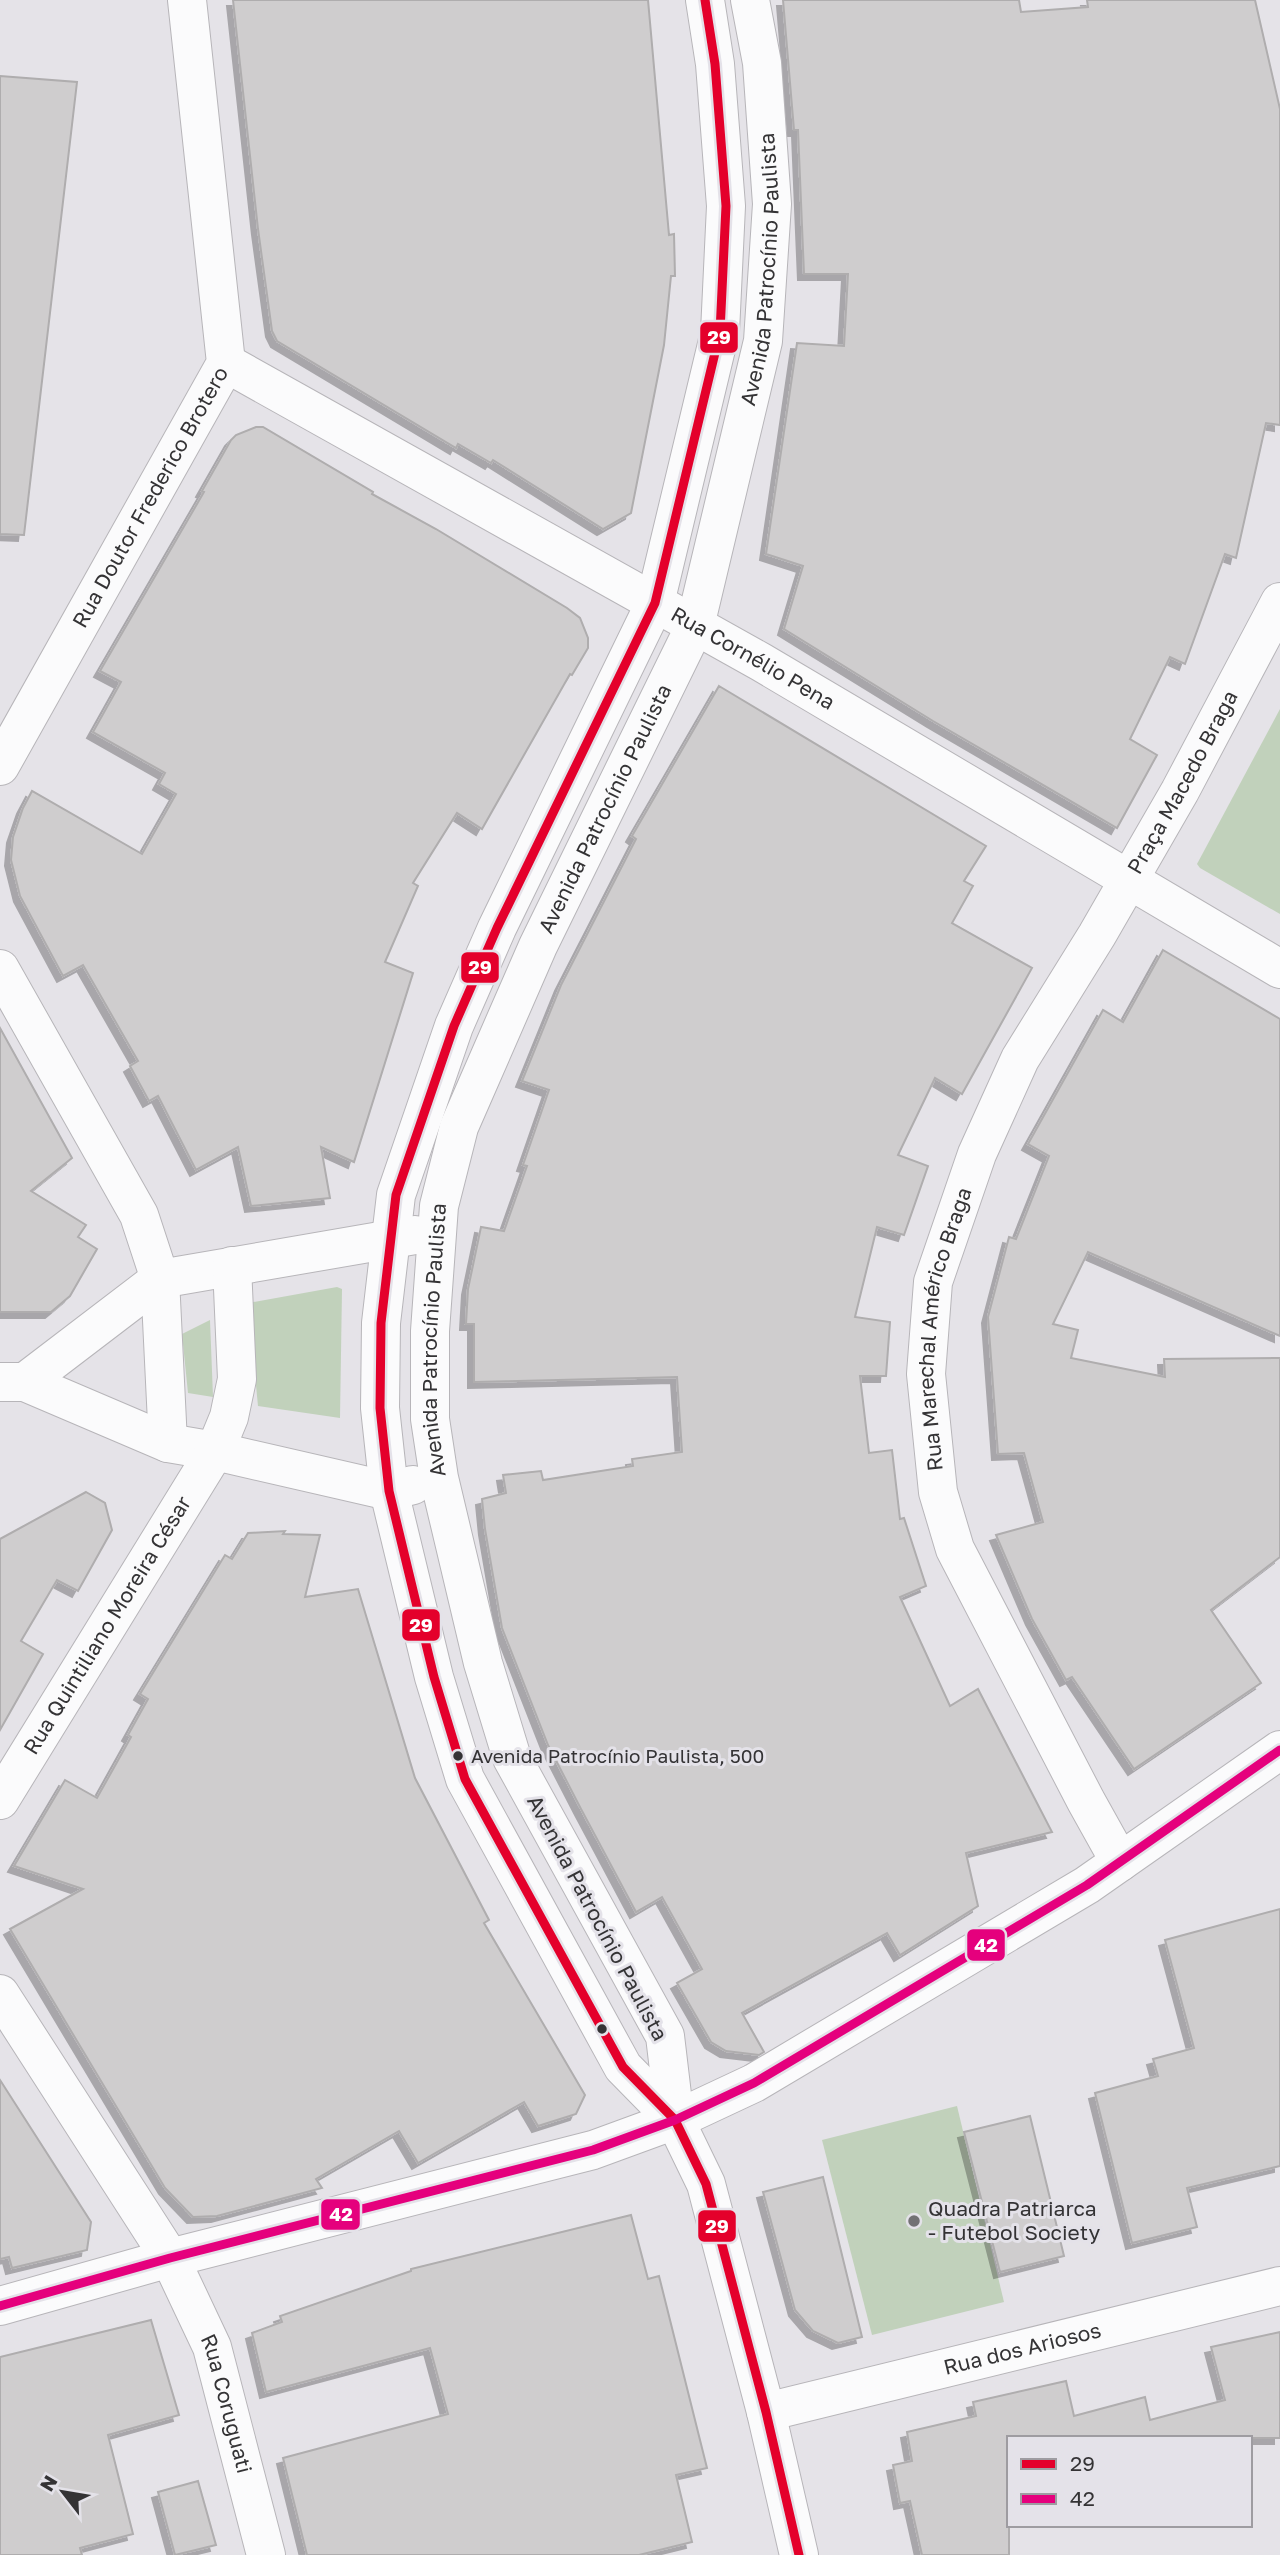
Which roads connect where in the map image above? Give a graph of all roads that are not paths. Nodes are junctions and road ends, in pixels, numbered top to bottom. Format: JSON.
{"nodes":[{"id":1,"x":187,"y":0,"type":"edge"},
{"id":2,"x":705,"y":0,"type":"edge"},
{"id":3,"x":750,"y":0,"type":"edge"},
{"id":4,"x":226,"y":363,"type":"junction"},
{"id":5,"x":1280,"y":602,"type":"edge"},
{"id":6,"x":655,"y":603,"type":"junction"},
{"id":7,"x":695,"y":626,"type":"junction"},
{"id":8,"x":0,"y":766,"type":"edge"},
{"id":9,"x":1128,"y":880,"type":"junction"},
{"id":10,"x":0,"y":969,"type":"edge"},
{"id":11,"x":1280,"y":969,"type":"edge"},
{"id":12,"x":436,"y":1232,"type":"junction"},
{"id":13,"x":391,"y":1238,"type":"junction"},
{"id":14,"x":232,"y":1266,"type":"junction"},
{"id":15,"x":159,"y":1279,"type":"junction"},
{"id":16,"x":13,"y":1382,"type":"edge"},
{"id":17,"x":168,"y":1443,"type":"junction"},
{"id":18,"x":215,"y":1451,"type":"junction"},
{"id":19,"x":439,"y":1478,"type":"junction"},
{"id":20,"x":389,"y":1490,"type":"junction"},
{"id":21,"x":1280,"y":1750,"type":"edge"},
{"id":22,"x":0,"y":1800,"type":"edge"},
{"id":23,"x":1120,"y":1862,"type":"junction"},
{"id":24,"x":0,"y":1994,"type":"edge"},
{"id":25,"x":675,"y":2120,"type":"junction"},
{"id":26,"x":170,"y":2258,"type":"junction"},
{"id":27,"x":1280,"y":2286,"type":"edge"},
{"id":28,"x":0,"y":2306,"type":"edge"},
{"id":29,"x":766,"y":2412,"type":"junction"},
{"id":30,"x":267,"y":2555,"type":"edge"},
{"id":31,"x":799,"y":2555,"type":"edge"}],
"edges":[{"from":1,"to":4,"type":"street","name":"Rua Doutor Frederico Brotero"},
{"from":2,"to":6,"type":"street","name":"Avenida Patrocínio Paulista"},
{"from":3,"to":7,"type":"street","name":"Avenida Patrocínio Paulista"},
{"from":4,"to":6,"type":"street","name":"Rua Cornélio Pena"},
{"from":4,"to":8,"type":"street","name":"Rua Doutor Frederico Brotero"},
{"from":5,"to":9,"type":"street","name":"Praça Macedo Braga"},
{"from":6,"to":7,"type":"street","name":"Rua Cornélio Pena"},
{"from":6,"to":13,"type":"street","name":"Avenida Patrocínio Paulista"},
{"from":7,"to":9,"type":"street","name":"Rua Cornélio Pena"},
{"from":7,"to":12,"type":"street","name":"Avenida Patrocínio Paulista"},
{"from":9,"to":11,"type":"street","name":"Praça Macedo Braga"},
{"from":9,"to":23,"type":"street","name":"Rua Marechal Américo Braga"},
{"from":10,"to":15,"type":"street"},
{"from":12,"to":13,"type":"street"},
{"from":12,"to":19,"type":"street","name":"Avenida Patrocínio Paulista"},
{"from":13,"to":14,"type":"street"},
{"from":13,"to":20,"type":"street","name":"Avenida Patrocínio Paulista"},
{"from":14,"to":15,"type":"street"},
{"from":14,"to":18,"type":"street","name":"Rua Quintiliano Moreira César"},
{"from":15,"to":16,"type":"street"},
{"from":15,"to":17,"type":"street"},
{"from":16,"to":17,"type":"street"},
{"from":17,"to":18,"type":"street"},
{"from":18,"to":20,"type":"street"},
{"from":18,"to":22,"type":"street","name":"Rua Quintiliano Moreira César"},
{"from":19,"to":20,"type":"street"},
{"from":19,"to":25,"type":"street","name":"Avenida Patrocínio Paulista"},
{"from":20,"to":25,"type":"street","name":"Avenida Patrocínio Paulista"},
{"from":21,"to":23,"type":"street"},
{"from":23,"to":25,"type":"street"},
{"from":24,"to":26,"type":"street"},
{"from":25,"to":26,"type":"street"},
{"from":25,"to":29,"type":"street"},
{"from":26,"to":28,"type":"street"},
{"from":26,"to":30,"type":"street","name":"Rua Coruguati"},
{"from":27,"to":29,"type":"street","name":"Rua dos Ariosos"},
{"from":29,"to":31,"type":"street"}]}
